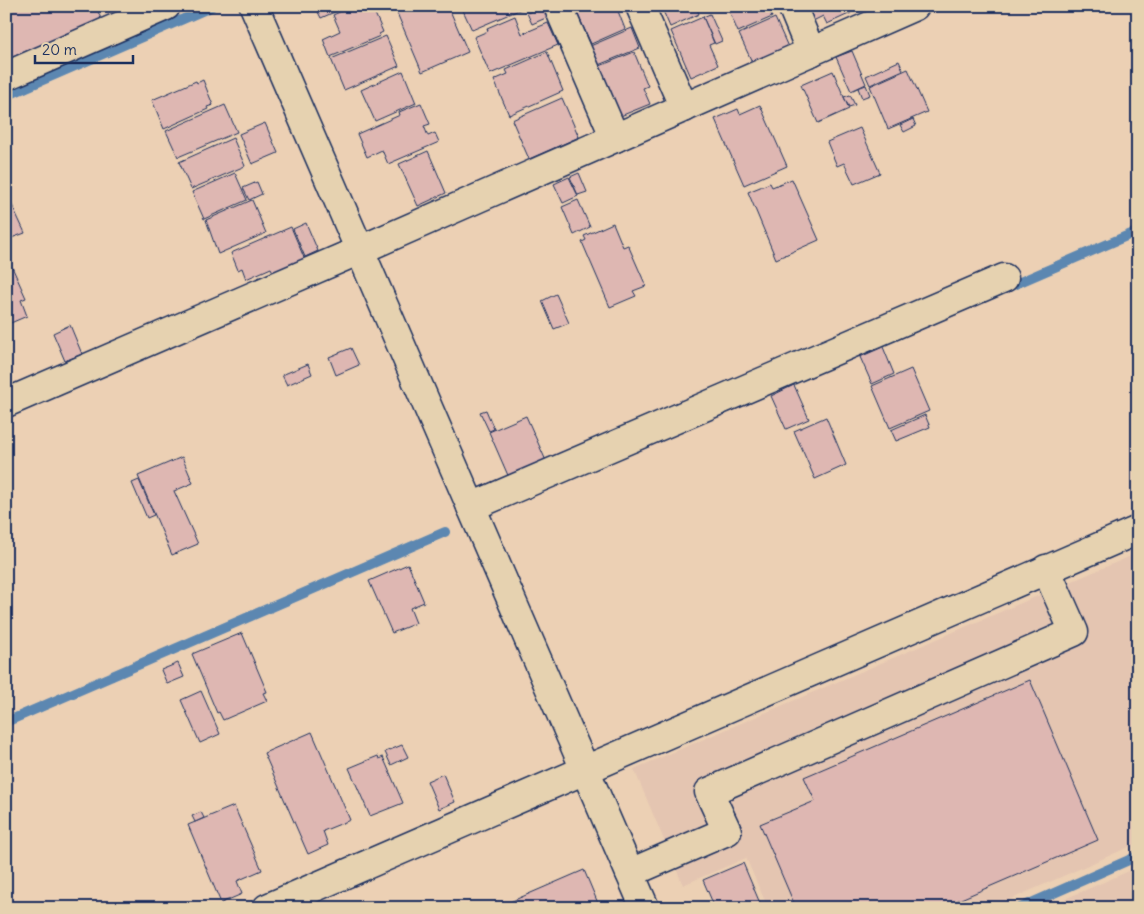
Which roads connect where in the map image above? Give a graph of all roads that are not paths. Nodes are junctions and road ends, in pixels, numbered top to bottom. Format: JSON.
{"nodes":[{"id":1,"x":166,"y":6,"type":"edge"},
{"id":2,"x":254,"y":6,"type":"edge"},
{"id":3,"x":558,"y":6,"type":"edge"},
{"id":4,"x":640,"y":6,"type":"edge"},
{"id":5,"x":792,"y":6,"type":"edge"},
{"id":6,"x":915,"y":6,"type":"edge"},
{"id":7,"x":812,"y":52,"type":"junction"},
{"id":8,"x":6,"y":76,"type":"edge"},
{"id":9,"x":684,"y":108,"type":"junction"},
{"id":10,"x":615,"y":138,"type":"junction"},
{"id":11,"x":360,"y":250,"type":"junction"},
{"id":12,"x":1004,"y":278,"type":"dead end"},
{"id":13,"x":6,"y":403,"type":"edge"},
{"id":14,"x":471,"y":507,"type":"junction"},
{"id":15,"x":1138,"y":530,"type":"edge"},
{"id":16,"x":1046,"y":569,"type":"junction"},
{"id":17,"x":586,"y":770,"type":"junction"},
{"id":18,"x":630,"y":873,"type":"junction"},
{"id":19,"x":267,"y":908,"type":"edge"},
{"id":20,"x":645,"y":908,"type":"edge"}],
"edges":[{"from":1,"to":8,"type":"street"},
{"from":2,"to":11,"type":"street"},
{"from":3,"to":10,"type":"street"},
{"from":4,"to":9,"type":"street"},
{"from":5,"to":7,"type":"street"},
{"from":6,"to":7,"type":"street"},
{"from":7,"to":9,"type":"street"},
{"from":9,"to":10,"type":"street"},
{"from":10,"to":11,"type":"street"},
{"from":11,"to":13,"type":"street"},
{"from":11,"to":14,"type":"street"},
{"from":12,"to":14,"type":"street"},
{"from":14,"to":17,"type":"street"},
{"from":15,"to":16,"type":"street"},
{"from":16,"to":17,"type":"street"},
{"from":16,"to":18,"type":"street"},
{"from":17,"to":18,"type":"street"},
{"from":17,"to":19,"type":"street"},
{"from":18,"to":20,"type":"street"}]}
